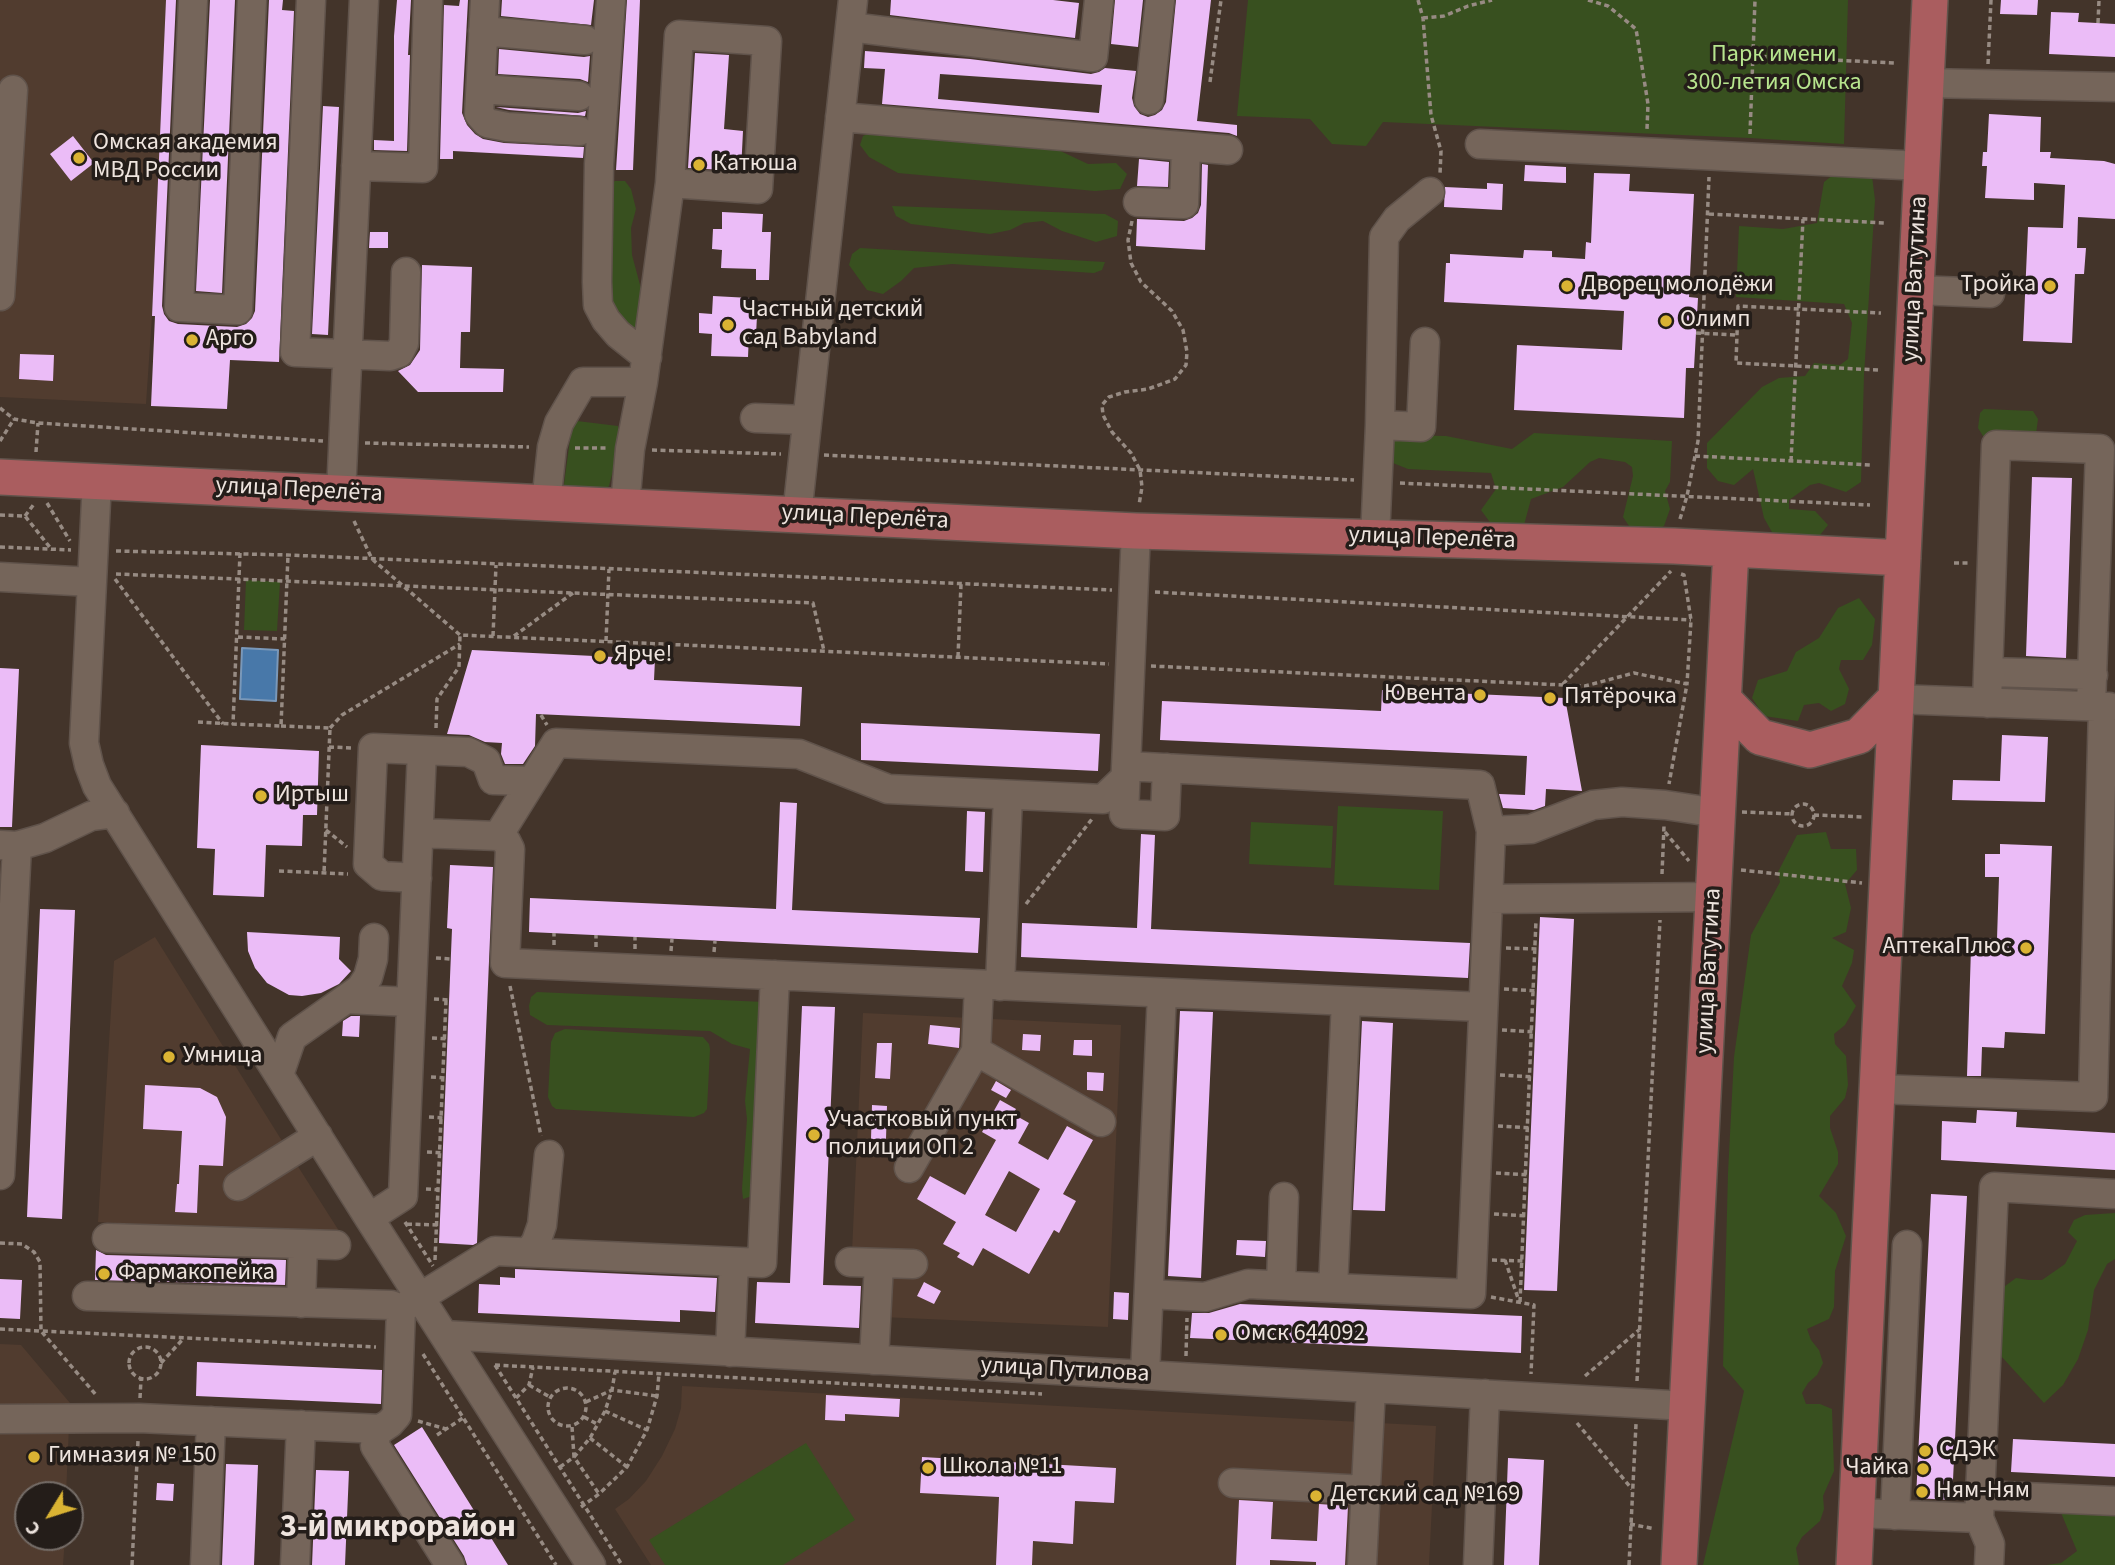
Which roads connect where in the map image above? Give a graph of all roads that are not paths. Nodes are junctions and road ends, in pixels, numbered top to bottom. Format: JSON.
{"nodes":[{"id":1,"x":194,"y":0,"type":"edge"},
{"id":2,"x":252,"y":0,"type":"edge"},
{"id":3,"x":311,"y":0,"type":"edge"},
{"id":4,"x":364,"y":0,"type":"edge"},
{"id":5,"x":428,"y":0,"type":"edge"},
{"id":6,"x":485,"y":0,"type":"edge"},
{"id":7,"x":611,"y":0,"type":"edge"},
{"id":8,"x":1099,"y":0,"type":"edge"},
{"id":9,"x":1160,"y":0,"type":"edge"},
{"id":10,"x":1930,"y":0,"type":"edge"},
{"id":11,"x":852,"y":13,"type":"edge"},
{"id":12,"x":483,"y":31,"type":"junction"},
{"id":13,"x":585,"y":40,"type":"dead end"},
{"id":14,"x":1926,"y":83,"type":"junction"},
{"id":15,"x":2115,"y":87,"type":"edge"},
{"id":16,"x":481,"y":89,"type":"junction"},
{"id":17,"x":13,"y":90,"type":"dead end"},
{"id":18,"x":579,"y":96,"type":"dead end"},
{"id":19,"x":1149,"y":100,"type":"dead end"},
{"id":20,"x":840,"y":117,"type":"junction"},
{"id":21,"x":579,"y":131,"type":"dead end"},
{"id":22,"x":1480,"y":144,"type":"dead end"},
{"id":23,"x":1186,"y":147,"type":"junction"},
{"id":24,"x":1228,"y":150,"type":"dead end"},
{"id":25,"x":356,"y":166,"type":"junction"},
{"id":26,"x":1922,"y":166,"type":"junction"},
{"id":27,"x":670,"y":183,"type":"junction"},
{"id":28,"x":1430,"y":192,"type":"road end"},
{"id":29,"x":1138,"y":202,"type":"road end"},
{"id":30,"x":406,"y":272,"type":"dead end"},
{"id":31,"x":1916,"y":289,"type":"junction"},
{"id":32,"x":1990,"y":293,"type":"dead end"},
{"id":33,"x":0,"y":296,"type":"edge"},
{"id":34,"x":1425,"y":342,"type":"dead end"},
{"id":35,"x":348,"y":355,"type":"junction"},
{"id":36,"x":645,"y":370,"type":"junction"},
{"id":37,"x":755,"y":418,"type":"dead end"},
{"id":38,"x":807,"y":420,"type":"junction"},
{"id":39,"x":1380,"y":425,"type":"junction"},
{"id":40,"x":0,"y":477,"type":"edge"},
{"id":41,"x":97,"y":481,"type":"junction"},
{"id":42,"x":341,"y":493,"type":"junction"},
{"id":43,"x":546,"y":503,"type":"junction"},
{"id":44,"x":625,"y":506,"type":"junction"},
{"id":45,"x":797,"y":515,"type":"junction"},
{"id":46,"x":1136,"y":531,"type":"junction"},
{"id":47,"x":1375,"y":538,"type":"junction"},
{"id":48,"x":1731,"y":549,"type":"junction"},
{"id":49,"x":1903,"y":558,"type":"junction"},
{"id":50,"x":0,"y":577,"type":"edge"},
{"id":51,"x":92,"y":582,"type":"junction"},
{"id":52,"x":1988,"y":672,"type":"junction"},
{"id":53,"x":2093,"y":676,"type":"junction"},
{"id":54,"x":1895,"y":699,"type":"junction"},
{"id":55,"x":1724,"y":700,"type":"junction"},
{"id":56,"x":1987,"y":703,"type":"junction"},
{"id":57,"x":2103,"y":707,"type":"edge"},
{"id":58,"x":429,"y":741,"type":"junction"},
{"id":59,"x":1167,"y":768,"type":"junction"},
{"id":60,"x":1126,"y":771,"type":"junction"},
{"id":61,"x":532,"y":781,"type":"junction"},
{"id":62,"x":1008,"y":794,"type":"junction"},
{"id":63,"x":1725,"y":812,"type":"junction"},
{"id":64,"x":115,"y":813,"type":"junction"},
{"id":65,"x":1491,"y":831,"type":"junction"},
{"id":66,"x":419,"y":833,"type":"junction"},
{"id":67,"x":498,"y":836,"type":"junction"},
{"id":68,"x":8,"y":846,"type":"edge"},
{"id":69,"x":417,"y":878,"type":"junction"},
{"id":70,"x":1722,"y":883,"type":"junction"},
{"id":71,"x":7,"y":894,"type":"edge"},
{"id":72,"x":1488,"y":900,"type":"junction"},
{"id":73,"x":2107,"y":929,"type":"edge"},
{"id":74,"x":374,"y":938,"type":"dead end"},
{"id":75,"x":775,"y":975,"type":"junction"},
{"id":76,"x":989,"y":985,"type":"junction"},
{"id":77,"x":1162,"y":993,"type":"junction"},
{"id":78,"x":346,"y":999,"type":"junction"},
{"id":79,"x":1346,"y":1001,"type":"junction"},
{"id":80,"x":411,"y":1002,"type":"junction"},
{"id":81,"x":1483,"y":1008,"type":"junction"},
{"id":82,"x":2105,"y":1018,"type":"edge"},
{"id":83,"x":976,"y":1051,"type":"junction"},
{"id":84,"x":279,"y":1074,"type":"junction"},
{"id":85,"x":1877,"y":1090,"type":"junction"},
{"id":86,"x":2104,"y":1098,"type":"edge"},
{"id":87,"x":1101,"y":1122,"type":"dead end"},
{"id":88,"x":1,"y":1126,"type":"edge"},
{"id":89,"x":318,"y":1136,"type":"junction"},
{"id":90,"x":549,"y":1155,"type":"road end"},
{"id":91,"x":909,"y":1168,"type":"dead end"},
{"id":92,"x":0,"y":1175,"type":"edge"},
{"id":93,"x":238,"y":1186,"type":"dead end"},
{"id":94,"x":2115,"y":1195,"type":"edge"},
{"id":95,"x":1284,"y":1197,"type":"dead end"},
{"id":96,"x":369,"y":1218,"type":"junction"},
{"id":97,"x":107,"y":1238,"type":"dead end"},
{"id":98,"x":303,"y":1244,"type":"junction"},
{"id":99,"x":336,"y":1245,"type":"dead end"},
{"id":100,"x":1907,"y":1245,"type":"dead end"},
{"id":101,"x":529,"y":1252,"type":"junction"},
{"id":102,"x":734,"y":1262,"type":"junction"},
{"id":103,"x":850,"y":1262,"type":"dead end"},
{"id":104,"x":878,"y":1263,"type":"junction"},
{"id":105,"x":913,"y":1264,"type":"dead end"},
{"id":106,"x":1281,"y":1285,"type":"junction"},
{"id":107,"x":1334,"y":1288,"type":"junction"},
{"id":108,"x":1149,"y":1294,"type":"junction"},
{"id":109,"x":87,"y":1296,"type":"dead end"},
{"id":110,"x":301,"y":1303,"type":"junction"},
{"id":111,"x":411,"y":1303,"type":"junction"},
{"id":112,"x":444,"y":1335,"type":"junction"},
{"id":113,"x":730,"y":1352,"type":"junction"},
{"id":114,"x":874,"y":1360,"type":"junction"},
{"id":115,"x":1145,"y":1375,"type":"junction"},
{"id":116,"x":1371,"y":1388,"type":"junction"},
{"id":117,"x":1485,"y":1394,"type":"junction"},
{"id":118,"x":1686,"y":1406,"type":"junction"},
{"id":119,"x":0,"y":1419,"type":"edge"},
{"id":120,"x":211,"y":1421,"type":"junction"},
{"id":121,"x":386,"y":1422,"type":"junction"},
{"id":122,"x":301,"y":1426,"type":"junction"},
{"id":123,"x":1234,"y":1483,"type":"dead end"},
{"id":124,"x":1366,"y":1490,"type":"junction"},
{"id":125,"x":2115,"y":1501,"type":"edge"},
{"id":126,"x":1980,"y":1507,"type":"junction"},
{"id":127,"x":1857,"y":1513,"type":"junction"},
{"id":128,"x":1895,"y":1514,"type":"junction"},
{"id":129,"x":205,"y":1565,"type":"edge"},
{"id":130,"x":295,"y":1565,"type":"edge"},
{"id":131,"x":450,"y":1565,"type":"edge"},
{"id":132,"x":592,"y":1565,"type":"edge"},
{"id":133,"x":1362,"y":1565,"type":"edge"},
{"id":134,"x":1478,"y":1565,"type":"edge"},
{"id":135,"x":1679,"y":1565,"type":"edge"},
{"id":136,"x":1854,"y":1565,"type":"edge"},
{"id":137,"x":1989,"y":1565,"type":"edge"}],
"edges":[{"from":1,"to":2,"type":"street"},
{"from":3,"to":35,"type":"street"},
{"from":4,"to":25,"type":"street"},
{"from":5,"to":25,"type":"street"},
{"from":6,"to":12,"type":"street"},
{"from":7,"to":36,"type":"street"},
{"from":8,"to":11,"type":"street"},
{"from":9,"to":19,"type":"street"},
{"from":10,"to":14,"type":"main road","name":"улица Ватутина"},
{"from":11,"to":20,"type":"street"},
{"from":12,"to":13,"type":"street"},
{"from":12,"to":16,"type":"street"},
{"from":14,"to":15,"type":"street"},
{"from":14,"to":26,"type":"main road","name":"улица Ватутина"},
{"from":16,"to":18,"type":"street"},
{"from":16,"to":21,"type":"street"},
{"from":17,"to":33,"type":"street"},
{"from":20,"to":23,"type":"street"},
{"from":20,"to":38,"type":"street"},
{"from":22,"to":26,"type":"street"},
{"from":23,"to":24,"type":"street"},
{"from":23,"to":29,"type":"street"},
{"from":25,"to":35,"type":"street"},
{"from":26,"to":31,"type":"main road","name":"улица Ватутина"},
{"from":27,"to":27,"type":"street"},
{"from":27,"to":36,"type":"street"},
{"from":28,"to":39,"type":"street"},
{"from":30,"to":35,"type":"street"},
{"from":31,"to":32,"type":"street"},
{"from":31,"to":49,"type":"main road","name":"улица Ватутина"},
{"from":34,"to":39,"type":"street"},
{"from":35,"to":42,"type":"street"},
{"from":36,"to":43,"type":"street"},
{"from":36,"to":44,"type":"street"},
{"from":37,"to":38,"type":"street"},
{"from":38,"to":45,"type":"street"},
{"from":39,"to":47,"type":"street"},
{"from":40,"to":41,"type":"main road","name":"улица Перелёта"},
{"from":41,"to":42,"type":"main road","name":"улица Перелёта"},
{"from":41,"to":51,"type":"street"},
{"from":42,"to":43,"type":"main road","name":"улица Перелёта"},
{"from":43,"to":44,"type":"main road","name":"улица Перелёта"},
{"from":44,"to":45,"type":"main road","name":"улица Перелёта"},
{"from":45,"to":46,"type":"main road","name":"улица Перелёта"},
{"from":46,"to":47,"type":"main road","name":"улица Перелёта"},
{"from":46,"to":60,"type":"street"},
{"from":47,"to":48,"type":"main road","name":"улица Перелёта"},
{"from":48,"to":49,"type":"main road"},
{"from":48,"to":55,"type":"main road","name":"улица Ватутина"},
{"from":49,"to":54,"type":"main road","name":"улица Ватутина"},
{"from":50,"to":51,"type":"street"},
{"from":51,"to":64,"type":"street"},
{"from":52,"to":53,"type":"street"},
{"from":52,"to":53,"type":"street"},
{"from":52,"to":56,"type":"street"},
{"from":53,"to":57,"type":"street"},
{"from":54,"to":55,"type":"main road"},
{"from":54,"to":56,"type":"street"},
{"from":54,"to":85,"type":"main road","name":"улица Ватутина"},
{"from":55,"to":63,"type":"main road","name":"улица Ватутина"},
{"from":56,"to":57,"type":"street"},
{"from":57,"to":73,"type":"street"},
{"from":58,"to":61,"type":"street"},
{"from":58,"to":66,"type":"street"},
{"from":58,"to":69,"type":"street"},
{"from":59,"to":60,"type":"street"},
{"from":59,"to":60,"type":"street"},
{"from":59,"to":65,"type":"street"},
{"from":60,"to":62,"type":"street"},
{"from":61,"to":62,"type":"street"},
{"from":61,"to":67,"type":"street"},
{"from":62,"to":76,"type":"street"},
{"from":63,"to":65,"type":"street"},
{"from":63,"to":70,"type":"main road","name":"улица Ватутина"},
{"from":64,"to":68,"type":"street"},
{"from":64,"to":84,"type":"street"},
{"from":65,"to":72,"type":"street"},
{"from":66,"to":67,"type":"street"},
{"from":66,"to":69,"type":"street"},
{"from":67,"to":75,"type":"street"},
{"from":68,"to":71,"type":"street"},
{"from":69,"to":80,"type":"street"},
{"from":70,"to":72,"type":"street"},
{"from":70,"to":118,"type":"main road","name":"улица Ватутина"},
{"from":71,"to":88,"type":"street"},
{"from":72,"to":81,"type":"street"},
{"from":73,"to":82,"type":"street"},
{"from":74,"to":78,"type":"street"},
{"from":75,"to":76,"type":"street"},
{"from":75,"to":102,"type":"street"},
{"from":76,"to":77,"type":"street"},
{"from":76,"to":83,"type":"street"},
{"from":77,"to":79,"type":"street"},
{"from":77,"to":108,"type":"street"},
{"from":78,"to":80,"type":"street"},
{"from":78,"to":84,"type":"street"},
{"from":79,"to":81,"type":"street"},
{"from":79,"to":107,"type":"street"},
{"from":80,"to":96,"type":"street"},
{"from":81,"to":107,"type":"street"},
{"from":82,"to":86,"type":"street"},
{"from":83,"to":87,"type":"street"},
{"from":83,"to":91,"type":"street"},
{"from":84,"to":89,"type":"street"},
{"from":85,"to":86,"type":"street"},
{"from":85,"to":127,"type":"main road","name":"улица Ватутина"},
{"from":88,"to":92,"type":"street"},
{"from":89,"to":93,"type":"street"},
{"from":89,"to":96,"type":"street"},
{"from":90,"to":101,"type":"street"},
{"from":94,"to":126,"type":"street"},
{"from":95,"to":106,"type":"street"},
{"from":96,"to":111,"type":"street"},
{"from":97,"to":98,"type":"street"},
{"from":98,"to":99,"type":"street"},
{"from":98,"to":110,"type":"street"},
{"from":100,"to":128,"type":"street"},
{"from":101,"to":102,"type":"street"},
{"from":101,"to":111,"type":"street"},
{"from":102,"to":113,"type":"street"},
{"from":103,"to":104,"type":"street"},
{"from":104,"to":105,"type":"street"},
{"from":104,"to":114,"type":"street"},
{"from":106,"to":107,"type":"street"},
{"from":106,"to":108,"type":"street"},
{"from":108,"to":115,"type":"street"},
{"from":109,"to":110,"type":"street"},
{"from":110,"to":111,"type":"street"},
{"from":111,"to":112,"type":"street"},
{"from":111,"to":121,"type":"street"},
{"from":112,"to":113,"type":"street","name":"улица Путилова"},
{"from":112,"to":132,"type":"street"},
{"from":113,"to":114,"type":"street","name":"улица Путилова"},
{"from":114,"to":115,"type":"street","name":"улица Путилова"},
{"from":115,"to":116,"type":"street","name":"улица Путилова"},
{"from":116,"to":117,"type":"street","name":"улица Путилова"},
{"from":116,"to":124,"type":"street"},
{"from":117,"to":118,"type":"street","name":"улица Путилова"},
{"from":117,"to":134,"type":"street"},
{"from":118,"to":135,"type":"main road","name":"улица Ватутина"},
{"from":119,"to":120,"type":"street"},
{"from":120,"to":122,"type":"street"},
{"from":120,"to":129,"type":"street"},
{"from":121,"to":122,"type":"street"},
{"from":121,"to":131,"type":"street"},
{"from":122,"to":130,"type":"street"},
{"from":123,"to":124,"type":"street"},
{"from":124,"to":133,"type":"street"},
{"from":125,"to":126,"type":"street"},
{"from":126,"to":128,"type":"street"},
{"from":126,"to":137,"type":"street"},
{"from":127,"to":128,"type":"street"},
{"from":127,"to":136,"type":"main road","name":"улица Ватутина"}]}
